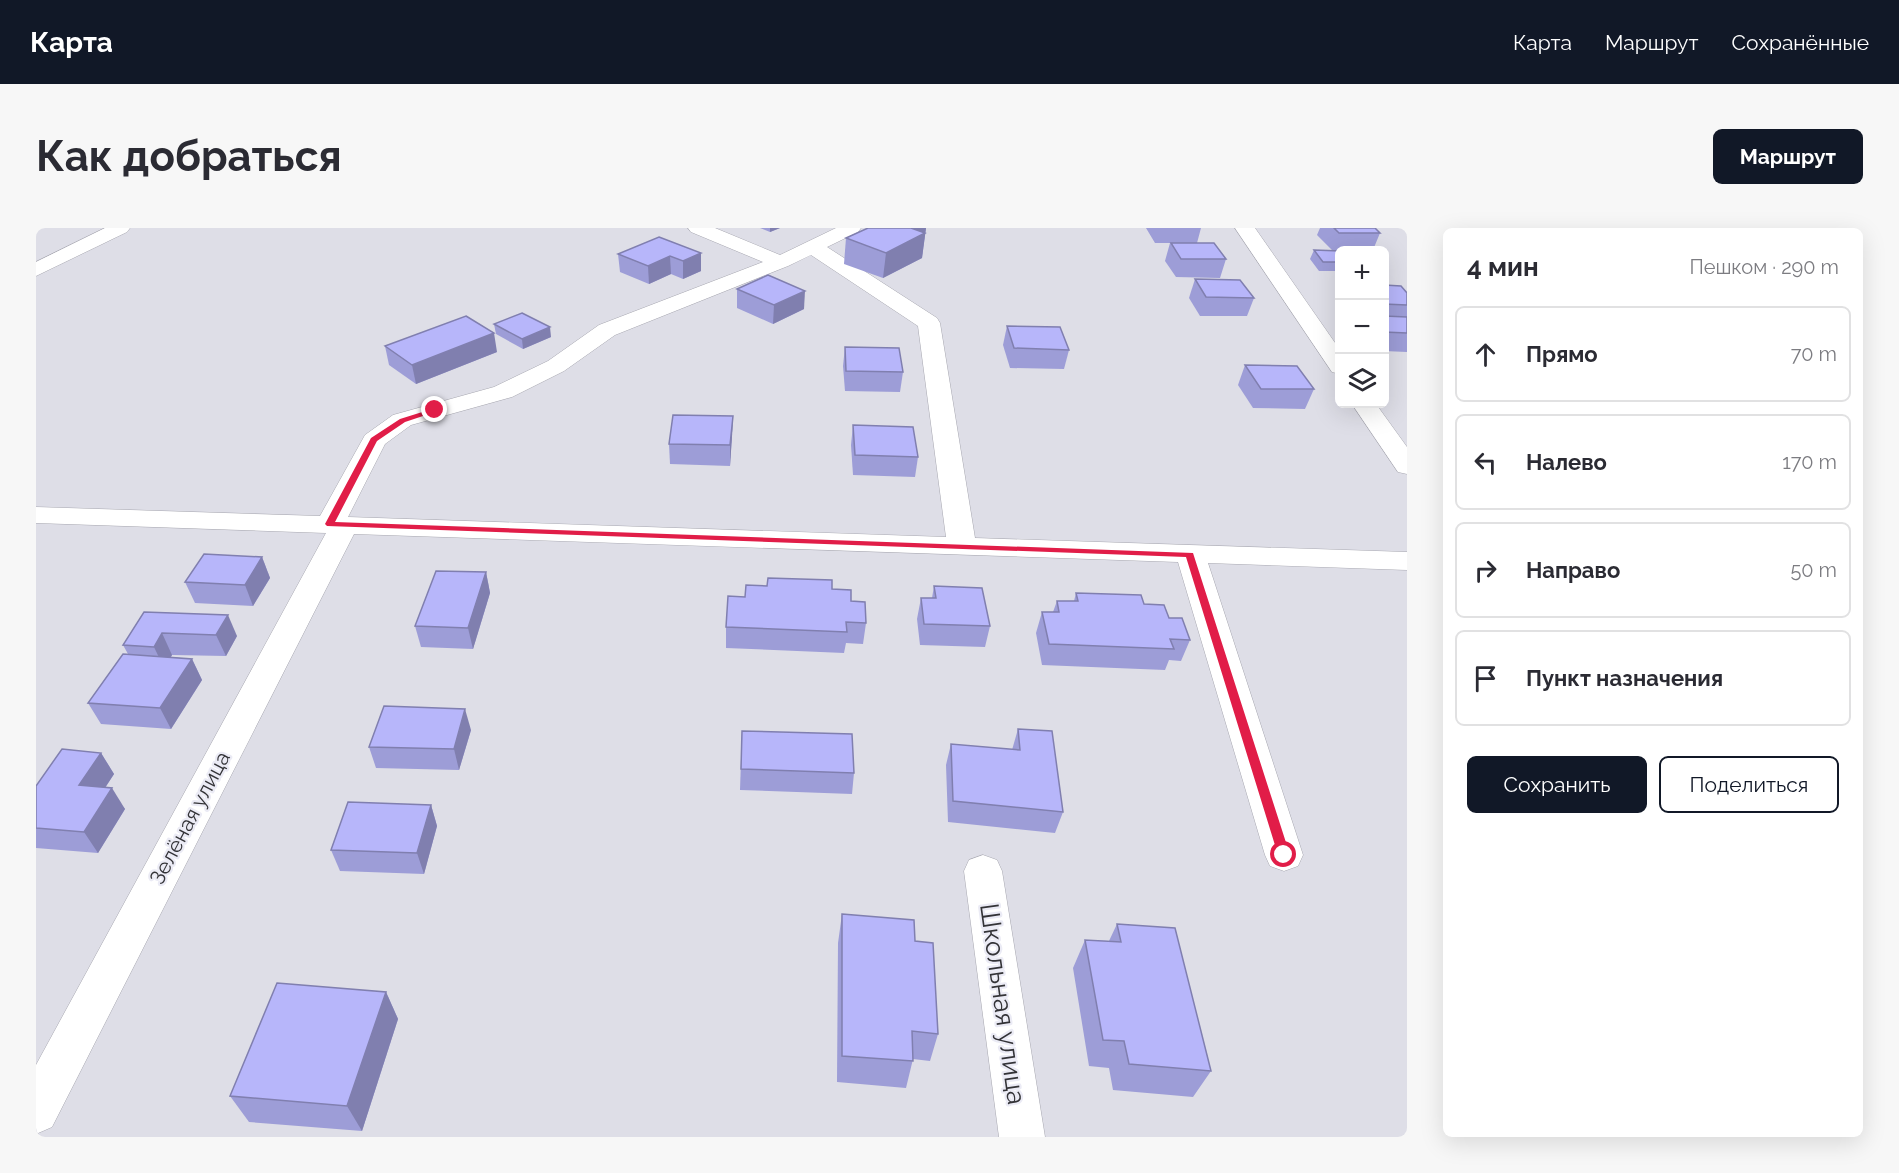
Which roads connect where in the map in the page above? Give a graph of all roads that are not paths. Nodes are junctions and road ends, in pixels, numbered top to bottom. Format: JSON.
{"nodes":[{"id":1,"x":120,"y":228,"type":"edge"},
{"id":2,"x":698,"y":228,"type":"edge"},
{"id":3,"x":851,"y":228,"type":"edge"},
{"id":4,"x":1245,"y":228,"type":"edge"},
{"id":5,"x":813,"y":247,"type":"junction"},
{"id":6,"x":781,"y":262,"type":"junction"},
{"id":7,"x":36,"y":270,"type":"edge"},
{"id":8,"x":1335,"y":360,"type":"edge"},
{"id":9,"x":1367,"y":408,"type":"edge"},
{"id":10,"x":1407,"y":466,"type":"edge"},
{"id":11,"x":36,"y":515,"type":"edge"},
{"id":12,"x":337,"y":525,"type":"junction"},
{"id":13,"x":962,"y":546,"type":"junction"},
{"id":14,"x":1190,"y":554,"type":"junction"},
{"id":15,"x":1407,"y":561,"type":"edge"},
{"id":16,"x":1284,"y":855,"type":"dead end"},
{"id":17,"x":983,"y":872,"type":"dead end"},
{"id":18,"x":36,"y":1111,"type":"edge"},
{"id":19,"x":1022,"y":1137,"type":"edge"}],
"edges":[{"from":1,"to":7,"type":"street"},
{"from":2,"to":6,"type":"street"},
{"from":3,"to":5,"type":"street","name":"Зелёная улица"},
{"from":4,"to":8,"type":"street"},
{"from":5,"to":6,"type":"street","name":"Зелёная улица"},
{"from":5,"to":13,"type":"street"},
{"from":6,"to":12,"type":"street","name":"Зелёная улица"},
{"from":9,"to":10,"type":"street"},
{"from":11,"to":12,"type":"street"},
{"from":12,"to":13,"type":"street"},
{"from":12,"to":18,"type":"street","name":"Зелёная улица"},
{"from":13,"to":14,"type":"street"},
{"from":14,"to":15,"type":"street"},
{"from":14,"to":16,"type":"street"},
{"from":17,"to":19,"type":"street","name":"Школьная улица"}]}
